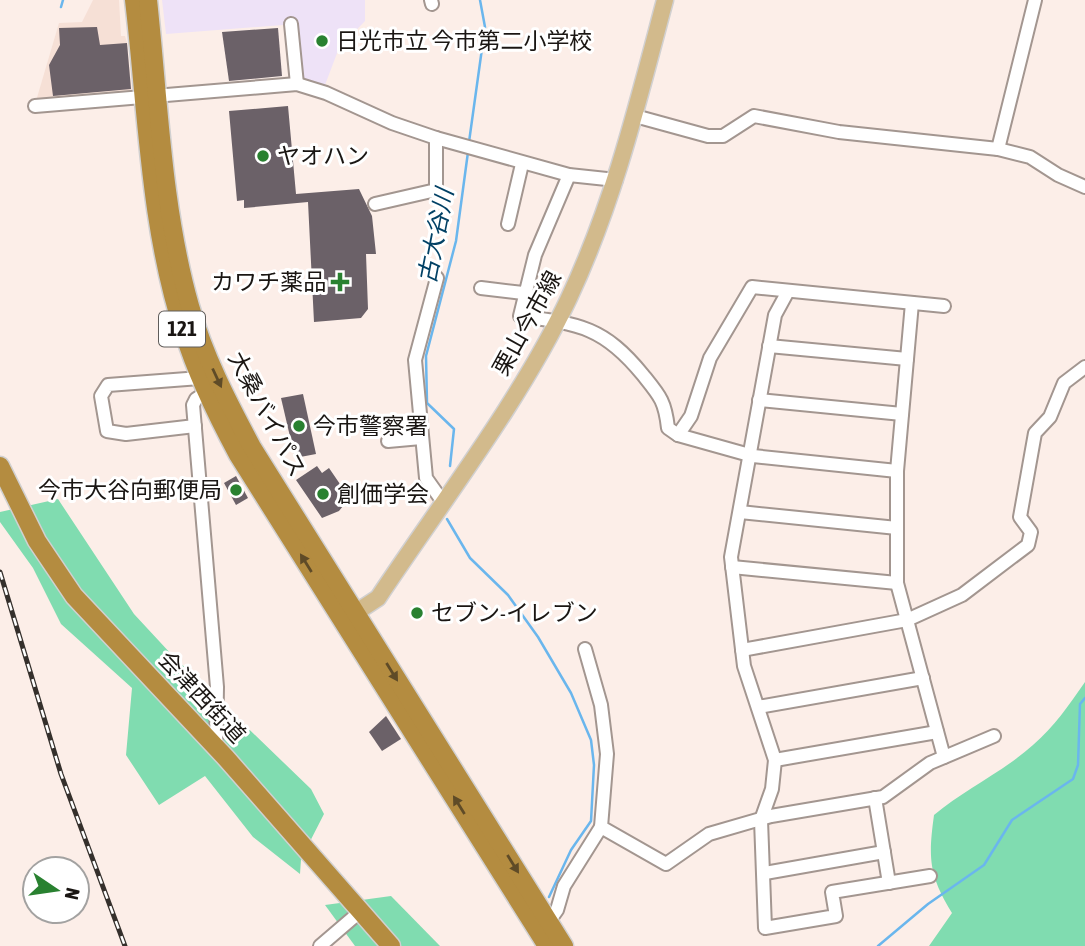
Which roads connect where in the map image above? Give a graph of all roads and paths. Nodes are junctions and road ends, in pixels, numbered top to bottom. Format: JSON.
{"nodes":[{"id":1,"x":134,"y":0,"type":"edge"},
{"id":2,"x":148,"y":0,"type":"edge"},
{"id":3,"x":665,"y":0,"type":"edge"},
{"id":4,"x":1035,"y":0,"type":"edge"},
{"id":5,"x":291,"y":24,"type":"dead end"},
{"id":6,"x":297,"y":84,"type":"junction"},
{"id":7,"x":151,"y":95,"type":"junction"},
{"id":8,"x":35,"y":106,"type":"dead end"},
{"id":9,"x":635,"y":116,"type":"junction"},
{"id":10,"x":436,"y":138,"type":"junction"},
{"id":11,"x":998,"y":149,"type":"junction"},
{"id":12,"x":522,"y":164,"type":"junction"},
{"id":13,"x":569,"y":175,"type":"junction"},
{"id":14,"x":616,"y":180,"type":"junction"},
{"id":15,"x":1085,"y":187,"type":"edge"},
{"id":16,"x":375,"y":204,"type":"dead end"},
{"id":17,"x":508,"y":224,"type":"dead end"},
{"id":18,"x":437,"y":278,"type":"dead end"},
{"id":19,"x":481,"y":288,"type":"dead end"},
{"id":20,"x":523,"y":293,"type":"junction"},
{"id":21,"x":787,"y":293,"type":"junction"},
{"id":22,"x":912,"y":303,"type":"junction"},
{"id":23,"x":944,"y":306,"type":"dead end"},
{"id":24,"x":558,"y":321,"type":"junction"},
{"id":25,"x":769,"y":346,"type":"junction"},
{"id":26,"x":907,"y":359,"type":"junction"},
{"id":27,"x":1085,"y":366,"type":"edge"},
{"id":28,"x":203,"y":385,"type":"junction"},
{"id":29,"x":759,"y":400,"type":"junction"},
{"id":30,"x":902,"y":414,"type":"junction"},
{"id":31,"x":195,"y":426,"type":"junction"},
{"id":32,"x":234,"y":430,"type":"junction"},
{"id":33,"x":678,"y":435,"type":"junction"},
{"id":34,"x":421,"y":438,"type":"junction"},
{"id":35,"x":388,"y":441,"type":"dead end"},
{"id":36,"x":749,"y":455,"type":"junction"},
{"id":37,"x":0,"y":466,"type":"edge"},
{"id":38,"x":897,"y":471,"type":"junction"},
{"id":39,"x":443,"y":502,"type":"junction"},
{"id":40,"x":740,"y":512,"type":"junction"},
{"id":41,"x":897,"y":528,"type":"junction"},
{"id":42,"x":732,"y":567,"type":"junction"},
{"id":43,"x":897,"y":583,"type":"junction"},
{"id":44,"x":349,"y":617,"type":"junction"},
{"id":45,"x":907,"y":620,"type":"junction"},
{"id":46,"x":585,"y":649,"type":"dead end"},
{"id":47,"x":742,"y":650,"type":"junction"},
{"id":48,"x":923,"y":678,"type":"junction"},
{"id":49,"x":758,"y":708,"type":"junction"},
{"id":50,"x":937,"y":732,"type":"junction"},
{"id":51,"x":995,"y":736,"type":"dead end"},
{"id":52,"x":216,"y":748,"type":"junction"},
{"id":53,"x":944,"y":757,"type":"junction"},
{"id":54,"x":775,"y":760,"type":"junction"},
{"id":55,"x":875,"y":798,"type":"junction"},
{"id":56,"x":762,"y":819,"type":"junction"},
{"id":57,"x":601,"y":827,"type":"junction"},
{"id":58,"x":884,"y":852,"type":"junction"},
{"id":59,"x":765,"y":873,"type":"junction"},
{"id":60,"x":930,"y":876,"type":"dead end"},
{"id":61,"x":889,"y":883,"type":"junction"},
{"id":62,"x":362,"y":910,"type":"junction"},
{"id":63,"x":545,"y":934,"type":"edge"},
{"id":64,"x":320,"y":946,"type":"edge"},
{"id":65,"x":391,"y":946,"type":"edge"},
{"id":66,"x":564,"y":946,"type":"edge"}],
"edges":[{"from":1,"to":7,"type":"highway","name":"大桑バイパス","number":"121"},
{"from":2,"to":7,"type":"highway","name":"大桑バイパス","number":"121"},
{"from":3,"to":9,"type":"main road","name":"栗山今市線"},
{"from":4,"to":11,"type":"street"},
{"from":5,"to":6,"type":"street"},
{"from":6,"to":7,"type":"street"},
{"from":6,"to":10,"type":"street"},
{"from":7,"to":8,"type":"street"},
{"from":7,"to":28,"type":"highway","name":"大桑バイパス","number":"121"},
{"from":7,"to":32,"type":"highway","name":"大桑バイパス","number":"121","one_way":true},
{"from":9,"to":11,"type":"street"},
{"from":9,"to":14,"type":"main road","name":"栗山今市線"},
{"from":10,"to":12,"type":"street"},
{"from":10,"to":16,"type":"street"},
{"from":11,"to":15,"type":"street"},
{"from":12,"to":13,"type":"street"},
{"from":12,"to":17,"type":"street"},
{"from":13,"to":14,"type":"street"},
{"from":13,"to":20,"type":"street"},
{"from":14,"to":24,"type":"main road","name":"栗山今市線"},
{"from":18,"to":34,"type":"street"},
{"from":19,"to":20,"type":"street"},
{"from":20,"to":24,"type":"street"},
{"from":21,"to":22,"type":"street"},
{"from":21,"to":25,"type":"street"},
{"from":21,"to":33,"type":"street"},
{"from":22,"to":23,"type":"street"},
{"from":22,"to":26,"type":"street"},
{"from":24,"to":33,"type":"street"},
{"from":24,"to":39,"type":"main road","name":"栗山今市線"},
{"from":25,"to":26,"type":"street"},
{"from":25,"to":29,"type":"street"},
{"from":26,"to":30,"type":"street"},
{"from":27,"to":45,"type":"street"},
{"from":28,"to":31,"type":"street"},
{"from":28,"to":31,"type":"street"},
{"from":28,"to":32,"type":"highway","name":"大桑バイパス","number":"121"},
{"from":29,"to":30,"type":"street"},
{"from":29,"to":36,"type":"street"},
{"from":30,"to":38,"type":"street"},
{"from":31,"to":52,"type":"street"},
{"from":32,"to":44,"type":"highway","name":"大桑バイパス","number":"121"},
{"from":33,"to":36,"type":"street"},
{"from":34,"to":35,"type":"street"},
{"from":34,"to":39,"type":"street"},
{"from":36,"to":38,"type":"street"},
{"from":36,"to":40,"type":"street"},
{"from":37,"to":52,"type":"highway","name":"会津西街道"},
{"from":38,"to":41,"type":"street"},
{"from":39,"to":44,"type":"main road","name":"栗山今市線"},
{"from":40,"to":41,"type":"street"},
{"from":40,"to":42,"type":"street"},
{"from":41,"to":43,"type":"street"},
{"from":42,"to":43,"type":"street"},
{"from":42,"to":47,"type":"street"},
{"from":43,"to":45,"type":"street"},
{"from":44,"to":63,"type":"highway","name":"大桑バイパス","number":"121"},
{"from":45,"to":47,"type":"street"},
{"from":45,"to":48,"type":"street"},
{"from":46,"to":57,"type":"street"},
{"from":47,"to":49,"type":"street"},
{"from":48,"to":49,"type":"street"},
{"from":48,"to":50,"type":"street"},
{"from":49,"to":54,"type":"street"},
{"from":50,"to":53,"type":"street"},
{"from":50,"to":54,"type":"street"},
{"from":51,"to":53,"type":"street"},
{"from":52,"to":62,"type":"highway","name":"会津西街道"},
{"from":53,"to":55,"type":"street"},
{"from":54,"to":56,"type":"street"},
{"from":55,"to":56,"type":"street"},
{"from":55,"to":58,"type":"street"},
{"from":56,"to":57,"type":"street"},
{"from":56,"to":59,"type":"street"},
{"from":57,"to":63,"type":"street"},
{"from":58,"to":59,"type":"street"},
{"from":58,"to":61,"type":"street"},
{"from":59,"to":61,"type":"street"},
{"from":60,"to":61,"type":"street"},
{"from":62,"to":64,"type":"street"},
{"from":62,"to":65,"type":"highway","name":"会津西街道"},
{"from":63,"to":66,"type":"highway","name":"大桑バイパス","number":"121"}]}
